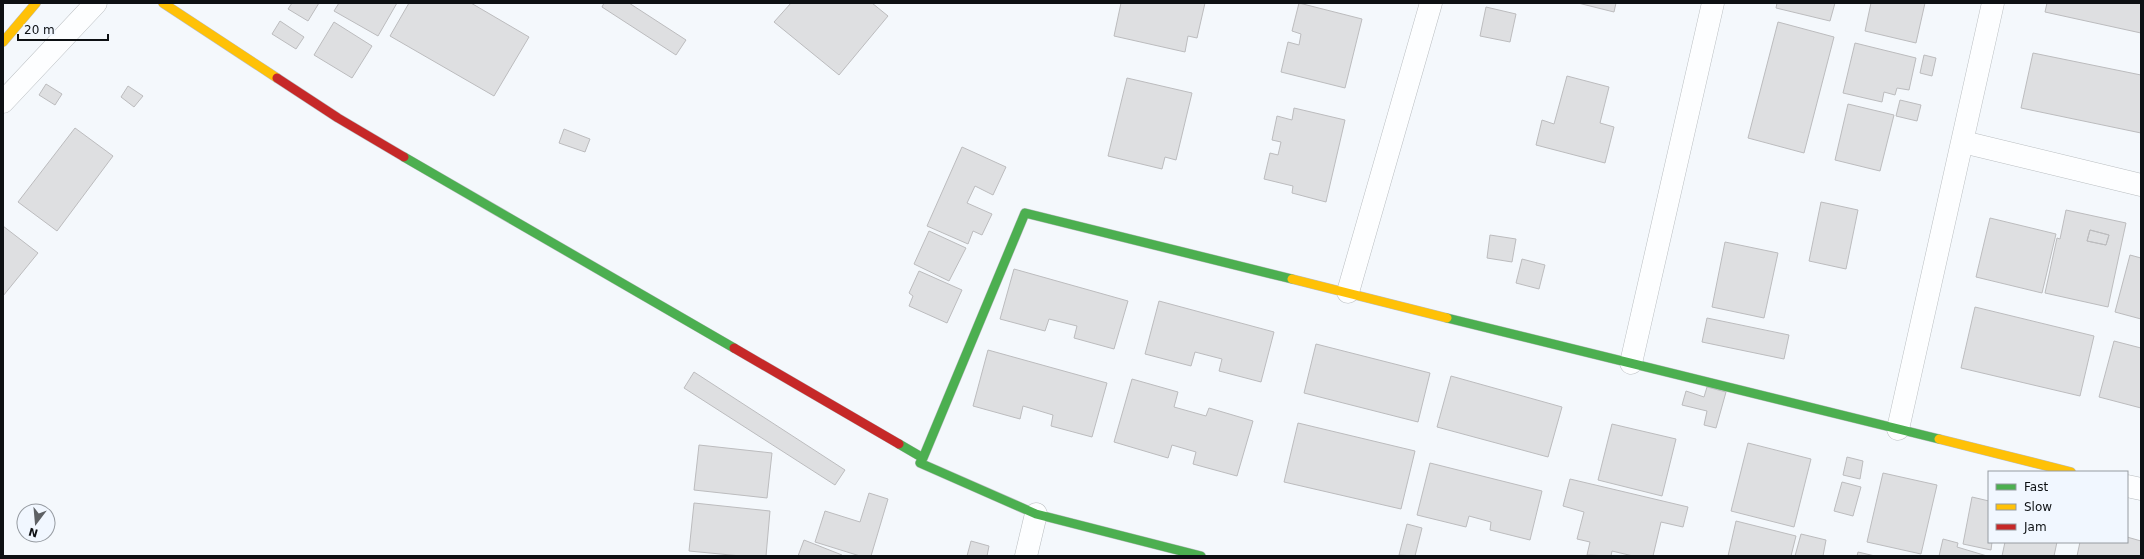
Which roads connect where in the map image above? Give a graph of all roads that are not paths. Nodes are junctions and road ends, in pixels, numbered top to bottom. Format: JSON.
{"nodes":[{"id":1,"x":36,"y":3,"type":"edge"},
{"id":2,"x":96,"y":3,"type":"edge"},
{"id":3,"x":163,"y":3,"type":"edge"},
{"id":4,"x":1431,"y":3,"type":"edge"},
{"id":5,"x":1712,"y":3,"type":"edge"},
{"id":6,"x":1993,"y":3,"type":"edge"},
{"id":7,"x":3,"y":42,"type":"edge"},
{"id":8,"x":3,"y":102,"type":"edge"},
{"id":9,"x":1963,"y":142,"type":"junction"},
{"id":10,"x":2141,"y":185,"type":"edge"},
{"id":11,"x":1348,"y":292,"type":"junction"},
{"id":12,"x":1631,"y":363,"type":"junction"},
{"id":13,"x":1898,"y":429,"type":"junction"},
{"id":14,"x":923,"y":458,"type":"junction"},
{"id":15,"x":2067,"y":471,"type":"edge"},
{"id":16,"x":2128,"y":486,"type":"edge"},
{"id":17,"x":2141,"y":489,"type":"edge"},
{"id":18,"x":1036,"y":514,"type":"junction"},
{"id":19,"x":1026,"y":556,"type":"edge"},
{"id":20,"x":1201,"y":556,"type":"edge"}],
"edges":[{"from":1,"to":7,"type":"main road"},
{"from":2,"to":8,"type":"street"},
{"from":3,"to":14,"type":"main road"},
{"from":4,"to":11,"type":"street"},
{"from":5,"to":12,"type":"street"},
{"from":6,"to":9,"type":"street"},
{"from":9,"to":10,"type":"street"},
{"from":9,"to":13,"type":"street"},
{"from":11,"to":12,"type":"main road"},
{"from":11,"to":14,"type":"main road"},
{"from":12,"to":13,"type":"main road"},
{"from":13,"to":15,"type":"main road"},
{"from":14,"to":18,"type":"main road"},
{"from":16,"to":17,"type":"street"},
{"from":18,"to":19,"type":"street"},
{"from":18,"to":20,"type":"main road"}]}
